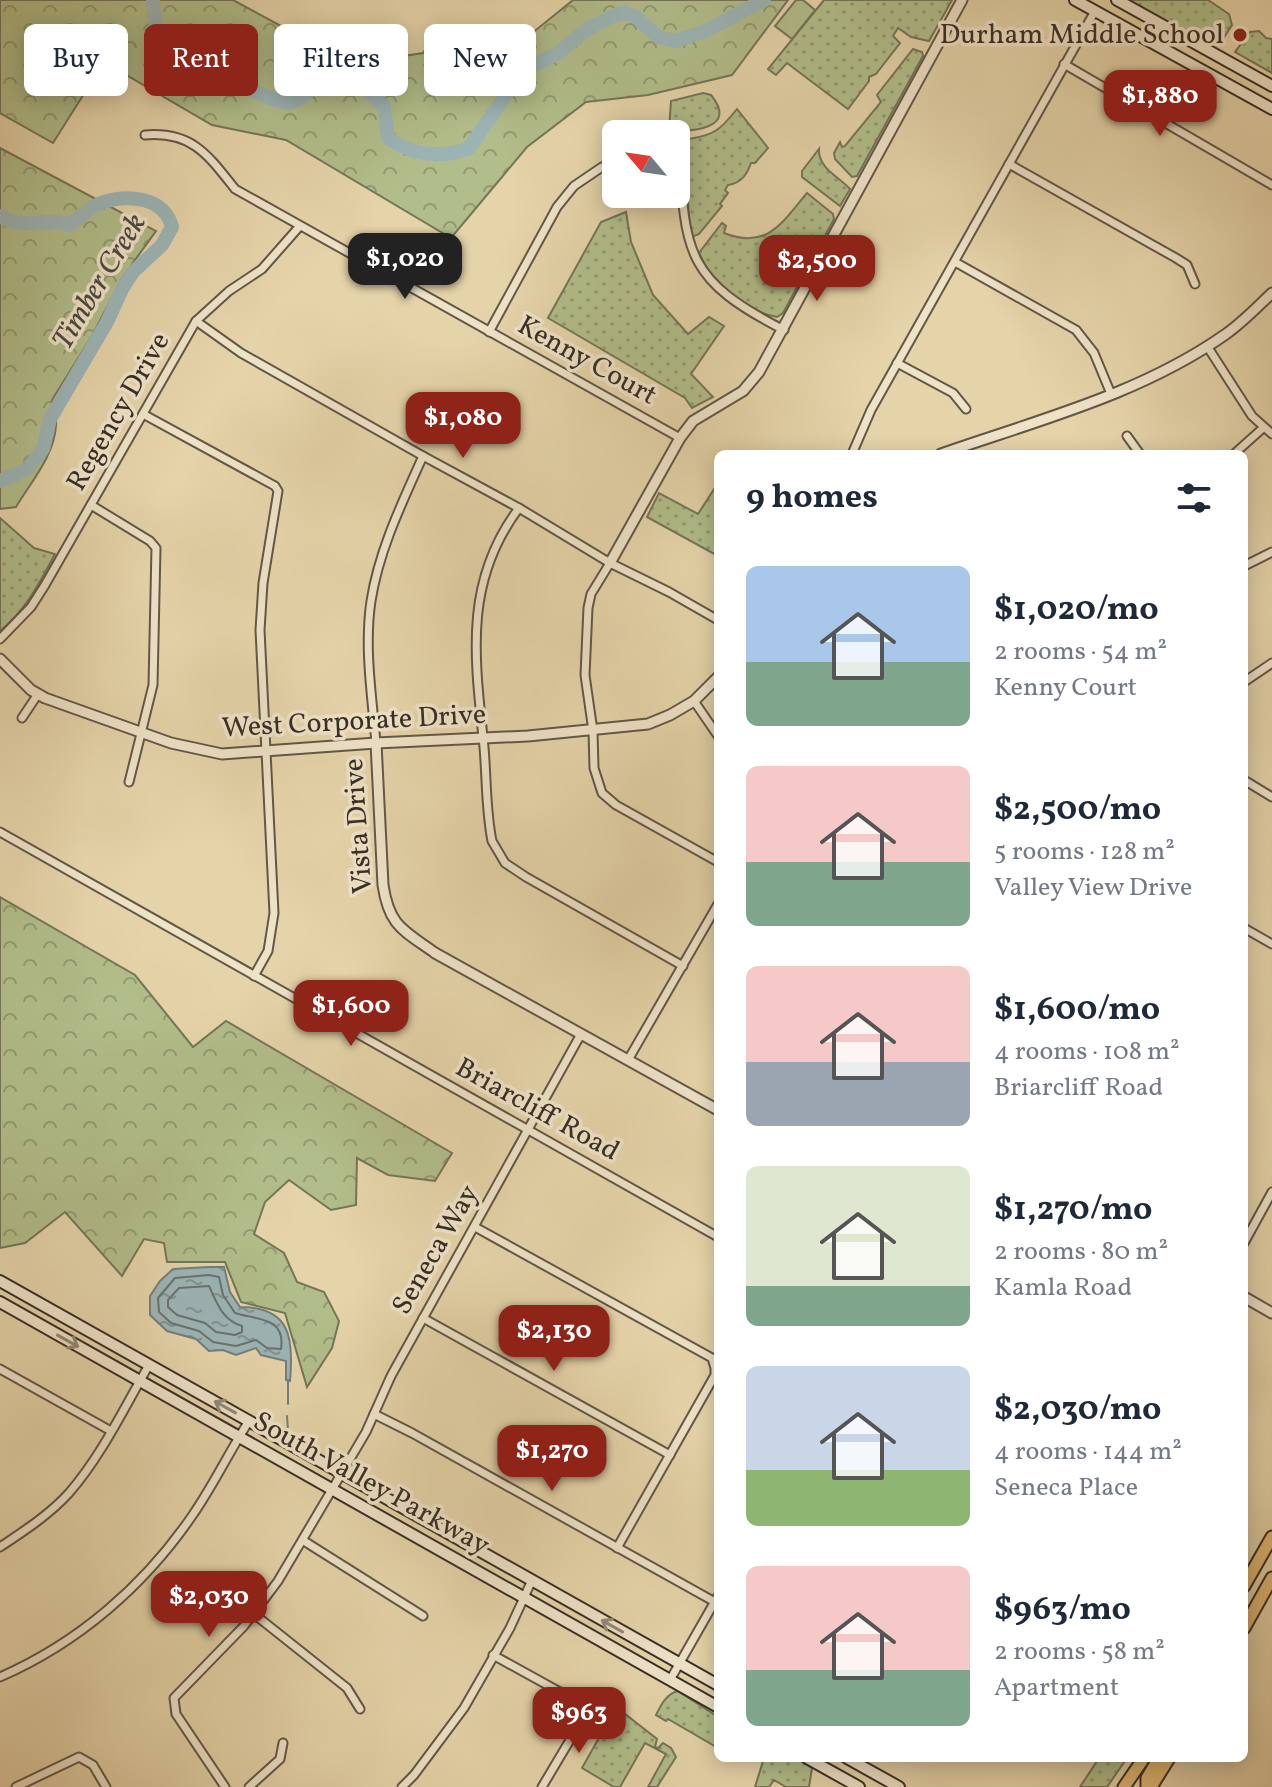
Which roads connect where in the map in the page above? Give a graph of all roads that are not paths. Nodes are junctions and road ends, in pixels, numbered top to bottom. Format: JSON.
{"nodes":[{"id":1,"x":962,"y":0,"type":"edge"},
{"id":2,"x":1075,"y":0,"type":"edge"},
{"id":3,"x":1117,"y":0,"type":"edge"},
{"id":4,"x":1095,"y":11,"type":"junction"},
{"id":5,"x":1223,"y":59,"type":"junction"},
{"id":6,"x":1064,"y":64,"type":"junction"},
{"id":7,"x":1213,"y":76,"type":"junction"},
{"id":8,"x":1272,"y":86,"type":"edge"},
{"id":9,"x":1272,"y":109,"type":"edge"},
{"id":10,"x":145,"y":135,"type":"dead end"},
{"id":11,"x":1009,"y":164,"type":"junction"},
{"id":12,"x":602,"y":167,"type":"edge"},
{"id":13,"x":1272,"y":185,"type":"edge"},
{"id":14,"x":683,"y":208,"type":"edge"},
{"id":15,"x":299,"y":227,"type":"junction"},
{"id":16,"x":955,"y":262,"type":"junction"},
{"id":17,"x":1195,"y":284,"type":"dead end"},
{"id":18,"x":1272,"y":293,"type":"edge"},
{"id":19,"x":196,"y":321,"type":"junction"},
{"id":20,"x":784,"y":330,"type":"junction"},
{"id":21,"x":489,"y":332,"type":"junction"},
{"id":22,"x":1207,"y":346,"type":"junction"},
{"id":23,"x":897,"y":363,"type":"junction"},
{"id":24,"x":1111,"y":394,"type":"junction"},
{"id":25,"x":966,"y":409,"type":"dead end"},
{"id":26,"x":143,"y":414,"type":"junction"},
{"id":27,"x":1263,"y":428,"type":"junction"},
{"id":28,"x":1272,"y":434,"type":"edge"},
{"id":29,"x":1127,"y":436,"type":"dead end"},
{"id":30,"x":680,"y":438,"type":"junction"},
{"id":31,"x":854,"y":450,"type":"edge"},
{"id":32,"x":952,"y":450,"type":"edge"},
{"id":33,"x":1137,"y":450,"type":"edge"},
{"id":34,"x":1238,"y":450,"type":"edge"},
{"id":35,"x":423,"y":456,"type":"junction"},
{"id":36,"x":91,"y":505,"type":"junction"},
{"id":37,"x":519,"y":508,"type":"junction"},
{"id":38,"x":1272,"y":552,"type":"edge"},
{"id":39,"x":610,"y":563,"type":"junction"},
{"id":40,"x":1248,"y":564,"type":"edge"},
{"id":41,"x":714,"y":618,"type":"edge"},
{"id":42,"x":0,"y":639,"type":"edge"},
{"id":43,"x":0,"y":659,"type":"edge"},
{"id":44,"x":1272,"y":663,"type":"edge"},
{"id":45,"x":1248,"y":679,"type":"edge"},
{"id":46,"x":714,"y":681,"type":"edge"},
{"id":47,"x":38,"y":694,"type":"junction"},
{"id":48,"x":694,"y":701,"type":"junction"},
{"id":49,"x":22,"y":718,"type":"dead end"},
{"id":50,"x":714,"y":730,"type":"edge"},
{"id":51,"x":593,"y":731,"type":"junction"},
{"id":52,"x":142,"y":734,"type":"junction"},
{"id":53,"x":484,"y":738,"type":"junction"},
{"id":54,"x":376,"y":743,"type":"junction"},
{"id":55,"x":267,"y":751,"type":"junction"},
{"id":56,"x":129,"y":782,"type":"dead end"},
{"id":57,"x":1248,"y":782,"type":"edge"},
{"id":58,"x":1272,"y":797,"type":"edge"},
{"id":59,"x":0,"y":832,"type":"edge"},
{"id":60,"x":714,"y":860,"type":"edge"},
{"id":61,"x":714,"y":911,"type":"edge"},
{"id":62,"x":1248,"y":930,"type":"edge"},
{"id":63,"x":1272,"y":944,"type":"edge"},
{"id":64,"x":683,"y":966,"type":"junction"},
{"id":65,"x":254,"y":976,"type":"junction"},
{"id":66,"x":581,"y":1034,"type":"junction"},
{"id":67,"x":628,"y":1060,"type":"junction"},
{"id":68,"x":714,"y":1108,"type":"edge"},
{"id":69,"x":529,"y":1131,"type":"junction"},
{"id":70,"x":1272,"y":1192,"type":"edge"},
{"id":71,"x":475,"y":1227,"type":"junction"},
{"id":72,"x":714,"y":1235,"type":"edge"},
{"id":73,"x":1248,"y":1236,"type":"edge"},
{"id":74,"x":0,"y":1281,"type":"edge"},
{"id":75,"x":1248,"y":1299,"type":"edge"},
{"id":76,"x":0,"y":1302,"type":"edge"},
{"id":77,"x":1272,"y":1313,"type":"edge"},
{"id":78,"x":423,"y":1318,"type":"junction"},
{"id":79,"x":149,"y":1365,"type":"junction"},
{"id":80,"x":714,"y":1365,"type":"edge"},
{"id":81,"x":0,"y":1369,"type":"edge"},
{"id":82,"x":714,"y":1377,"type":"edge"},
{"id":83,"x":139,"y":1381,"type":"junction"},
{"id":84,"x":374,"y":1414,"type":"junction"},
{"id":85,"x":249,"y":1421,"type":"junction"},
{"id":86,"x":111,"y":1431,"type":"junction"},
{"id":87,"x":239,"y":1437,"type":"junction"},
{"id":88,"x":670,"y":1455,"type":"junction"},
{"id":89,"x":341,"y":1473,"type":"junction"},
{"id":90,"x":332,"y":1490,"type":"junction"},
{"id":91,"x":1271,"y":1540,"type":"edge"},
{"id":92,"x":304,"y":1541,"type":"junction"},
{"id":93,"x":0,"y":1547,"type":"edge"},
{"id":94,"x":617,"y":1548,"type":"junction"},
{"id":95,"x":1272,"y":1578,"type":"edge"},
{"id":96,"x":1248,"y":1579,"type":"edge"},
{"id":97,"x":532,"y":1580,"type":"junction"},
{"id":98,"x":522,"y":1597,"type":"junction"},
{"id":99,"x":714,"y":1598,"type":"edge"},
{"id":100,"x":714,"y":1603,"type":"edge"},
{"id":101,"x":254,"y":1614,"type":"junction"},
{"id":102,"x":423,"y":1616,"type":"dead end"},
{"id":103,"x":1248,"y":1621,"type":"edge"},
{"id":104,"x":493,"y":1655,"type":"junction"},
{"id":105,"x":680,"y":1664,"type":"junction"},
{"id":106,"x":0,"y":1677,"type":"edge"},
{"id":107,"x":670,"y":1680,"type":"junction"},
{"id":108,"x":714,"y":1683,"type":"edge"},
{"id":109,"x":714,"y":1705,"type":"edge"},
{"id":110,"x":360,"y":1709,"type":"dead end"},
{"id":111,"x":283,"y":1743,"type":"dead end"},
{"id":112,"x":814,"y":1762,"type":"edge"},
{"id":113,"x":854,"y":1762,"type":"edge"},
{"id":114,"x":1141,"y":1762,"type":"edge"},
{"id":115,"x":1157,"y":1762,"type":"edge"},
{"id":116,"x":1166,"y":1762,"type":"edge"},
{"id":117,"x":16,"y":1787,"type":"edge"},
{"id":118,"x":106,"y":1787,"type":"edge"},
{"id":119,"x":225,"y":1787,"type":"edge"},
{"id":120,"x":249,"y":1787,"type":"edge"},
{"id":121,"x":403,"y":1787,"type":"edge"},
{"id":122,"x":542,"y":1787,"type":"edge"},
{"id":123,"x":859,"y":1787,"type":"edge"},
{"id":124,"x":899,"y":1787,"type":"edge"},
{"id":125,"x":1124,"y":1787,"type":"edge"},
{"id":126,"x":1149,"y":1787,"type":"edge"}],
"edges":[{"from":1,"to":20,"type":"street"},
{"from":2,"to":4,"type":"main road"},
{"from":3,"to":5,"type":"main road"},
{"from":4,"to":6,"type":"street"},
{"from":4,"to":7,"type":"main road"},
{"from":5,"to":7,"type":"main road"},
{"from":5,"to":8,"type":"main road"},
{"from":6,"to":11,"type":"street"},
{"from":6,"to":13,"type":"street"},
{"from":7,"to":9,"type":"main road"},
{"from":10,"to":15,"type":"street","name":"Kenny Court"},
{"from":11,"to":16,"type":"street"},
{"from":11,"to":17,"type":"street"},
{"from":12,"to":21,"type":"street"},
{"from":14,"to":20,"type":"street"},
{"from":15,"to":19,"type":"street","name":"Regency Drive"},
{"from":15,"to":21,"type":"street","name":"Kenny Court"},
{"from":16,"to":23,"type":"street"},
{"from":16,"to":24,"type":"street"},
{"from":18,"to":22,"type":"street"},
{"from":19,"to":26,"type":"street","name":"Regency Drive"},
{"from":19,"to":35,"type":"street"},
{"from":20,"to":30,"type":"street"},
{"from":21,"to":30,"type":"street","name":"Kenny Court"},
{"from":22,"to":24,"type":"street"},
{"from":22,"to":27,"type":"street"},
{"from":23,"to":25,"type":"street"},
{"from":23,"to":31,"type":"street"},
{"from":24,"to":32,"type":"street"},
{"from":26,"to":36,"type":"street","name":"Regency Drive"},
{"from":26,"to":55,"type":"street"},
{"from":27,"to":28,"type":"street"},
{"from":27,"to":34,"type":"street"},
{"from":29,"to":33,"type":"street"},
{"from":30,"to":39,"type":"street"},
{"from":35,"to":37,"type":"street"},
{"from":35,"to":54,"type":"street","name":"Vista Drive"},
{"from":36,"to":42,"type":"street","name":"Regency Drive"},
{"from":36,"to":52,"type":"street"},
{"from":37,"to":39,"type":"street"},
{"from":37,"to":53,"type":"street"},
{"from":38,"to":40,"type":"street"},
{"from":39,"to":41,"type":"street"},
{"from":39,"to":51,"type":"street"},
{"from":43,"to":47,"type":"street","name":"West Corporate Drive"},
{"from":44,"to":45,"type":"street"},
{"from":46,"to":48,"type":"street","name":"West Corporate Drive"},
{"from":47,"to":49,"type":"street"},
{"from":47,"to":52,"type":"street","name":"West Corporate Drive"},
{"from":48,"to":50,"type":"street"},
{"from":48,"to":51,"type":"street","name":"West Corporate Drive"},
{"from":51,"to":53,"type":"street","name":"West Corporate Drive"},
{"from":51,"to":60,"type":"street"},
{"from":52,"to":55,"type":"street","name":"West Corporate Drive"},
{"from":52,"to":56,"type":"street"},
{"from":53,"to":54,"type":"street","name":"West Corporate Drive"},
{"from":53,"to":64,"type":"street"},
{"from":54,"to":55,"type":"street","name":"West Corporate Drive"},
{"from":54,"to":66,"type":"street","name":"Vista Drive"},
{"from":55,"to":65,"type":"street"},
{"from":57,"to":58,"type":"street"},
{"from":59,"to":65,"type":"street","name":"Briarcliff Road"},
{"from":61,"to":64,"type":"street"},
{"from":62,"to":63,"type":"street"},
{"from":64,"to":67,"type":"street"},
{"from":65,"to":69,"type":"street","name":"Briarcliff Road"},
{"from":66,"to":67,"type":"street","name":"Vista Drive"},
{"from":66,"to":69,"type":"street","name":"Seneca Way"},
{"from":67,"to":68,"type":"street","name":"Vista Drive"},
{"from":69,"to":71,"type":"street","name":"Seneca Way"},
{"from":69,"to":72,"type":"street","name":"Briarcliff Road"},
{"from":70,"to":73,"type":"street"},
{"from":71,"to":78,"type":"street","name":"Seneca Way"},
{"from":71,"to":80,"type":"street"},
{"from":74,"to":79,"type":"main road","name":"South Valley Parkway"},
{"from":75,"to":77,"type":"street"},
{"from":76,"to":83,"type":"main road","name":"South Valley Parkway","one_way":true},
{"from":78,"to":84,"type":"street","name":"Seneca Way"},
{"from":78,"to":88,"type":"street"},
{"from":79,"to":83,"type":"street"},
{"from":85,"to":79,"type":"main road","name":"South Valley Parkway","one_way":true},
{"from":81,"to":86,"type":"street"},
{"from":82,"to":88,"type":"street"},
{"from":83,"to":86,"type":"street"},
{"from":83,"to":87,"type":"main road","name":"South Valley Parkway"},
{"from":84,"to":89,"type":"street","name":"Seneca Way"},
{"from":84,"to":94,"type":"street"},
{"from":85,"to":87,"type":"street"},
{"from":85,"to":89,"type":"main road","name":"South Valley Parkway"},
{"from":86,"to":93,"type":"street"},
{"from":87,"to":90,"type":"main road","name":"South Valley Parkway"},
{"from":87,"to":106,"type":"street"},
{"from":88,"to":94,"type":"street"},
{"from":89,"to":90,"type":"street","name":"Seneca Way"},
{"from":89,"to":97,"type":"main road","name":"South Valley Parkway"},
{"from":90,"to":92,"type":"street","name":"Seneca Way"},
{"from":90,"to":98,"type":"main road","name":"South Valley Parkway"},
{"from":91,"to":96,"type":"main road"},
{"from":92,"to":101,"type":"street","name":"Seneca Way"},
{"from":92,"to":102,"type":"street"},
{"from":94,"to":99,"type":"street"},
{"from":95,"to":103,"type":"main road"},
{"from":97,"to":98,"type":"street"},
{"from":105,"to":97,"type":"main road","name":"South Valley Parkway","one_way":true},
{"from":98,"to":104,"type":"street"},
{"from":98,"to":107,"type":"main road","name":"South Valley Parkway"},
{"from":100,"to":105,"type":"street"},
{"from":101,"to":110,"type":"street"},
{"from":101,"to":119,"type":"street","name":"Seneca Way"},
{"from":104,"to":121,"type":"street"},
{"from":104,"to":122,"type":"street"},
{"from":105,"to":107,"type":"street"},
{"from":105,"to":108,"type":"main road","name":"South Valley Parkway"},
{"from":107,"to":109,"type":"main road","name":"South Valley Parkway"},
{"from":111,"to":120,"type":"street"},
{"from":112,"to":123,"type":"main road"},
{"from":113,"to":124,"type":"main road"},
{"from":114,"to":125,"type":"main road"},
{"from":115,"to":126,"type":"main road"},
{"from":116,"to":126,"type":"main road"},
{"from":117,"to":118,"type":"street"}]}
